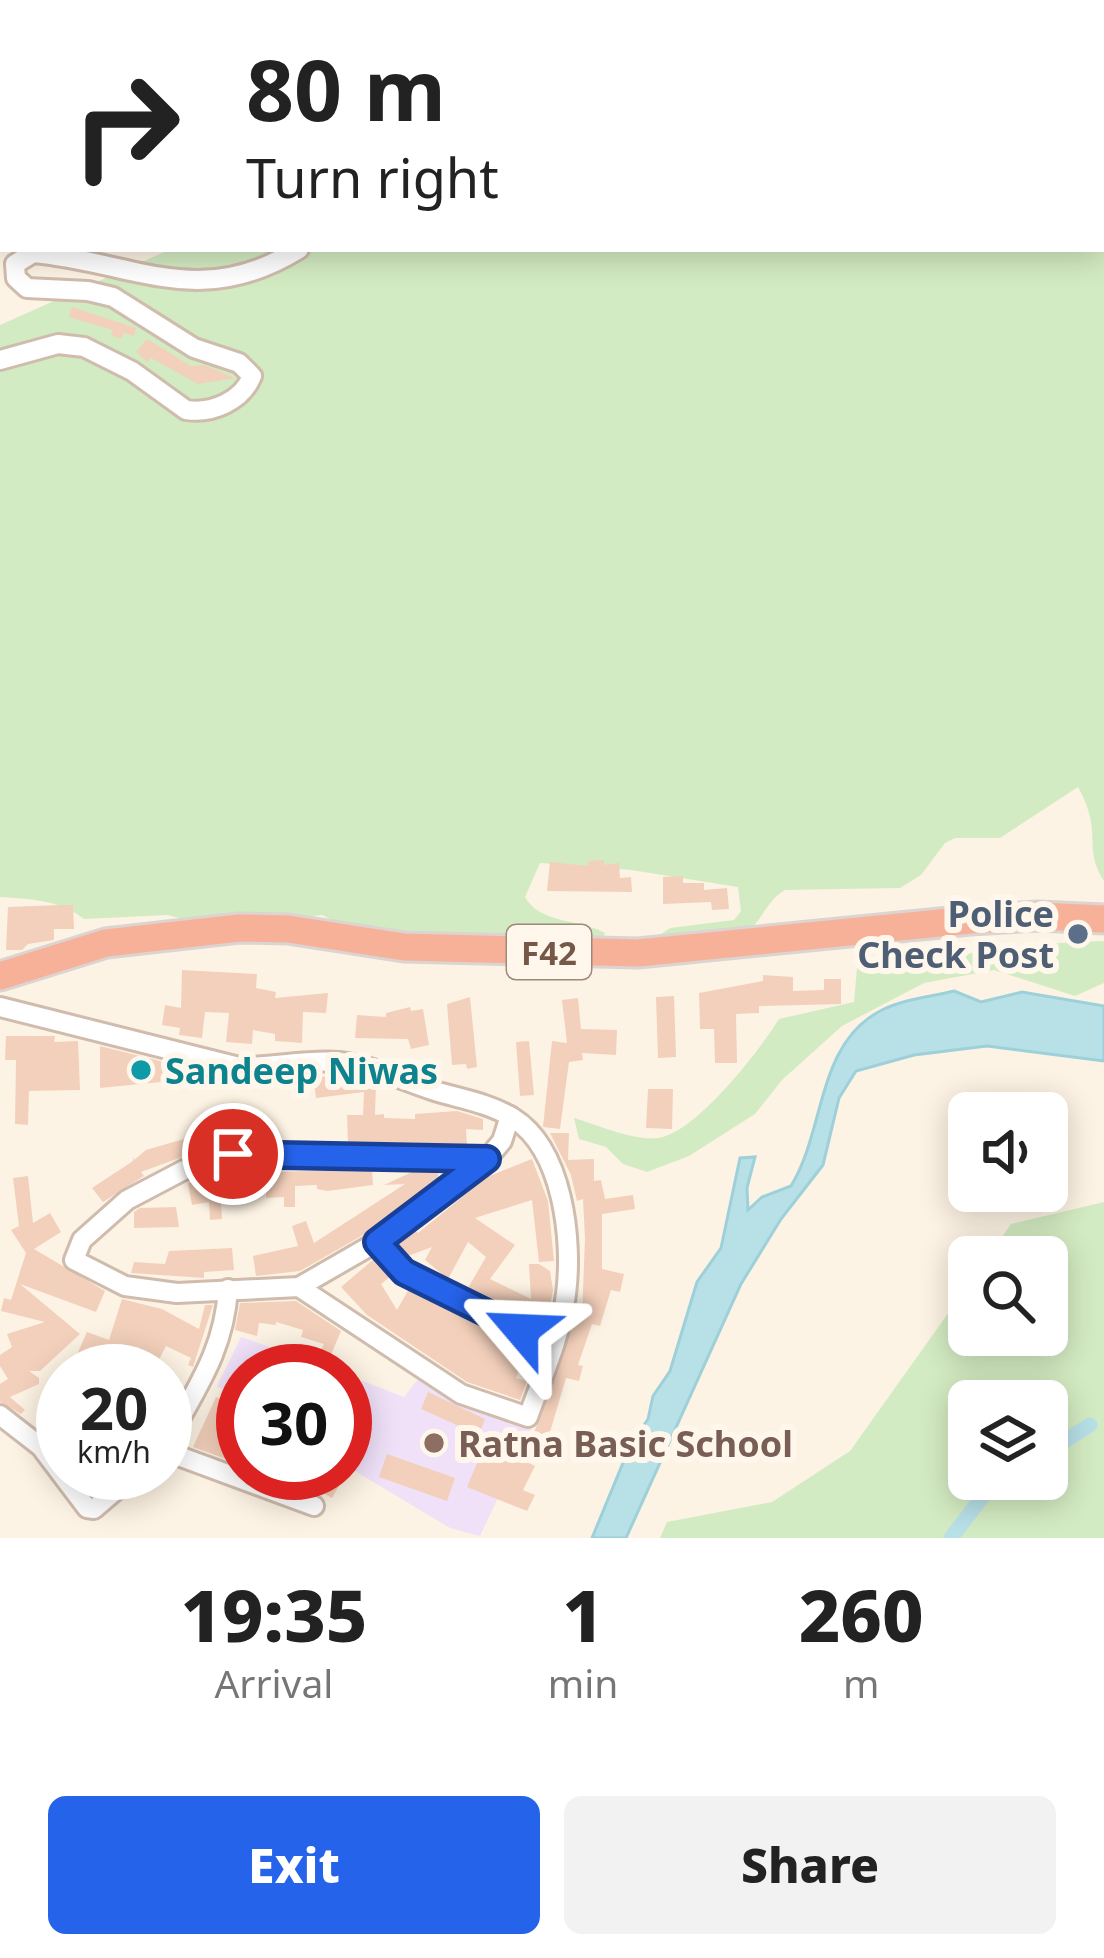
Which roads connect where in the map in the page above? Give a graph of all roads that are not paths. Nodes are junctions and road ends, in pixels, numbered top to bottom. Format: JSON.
{"nodes":[{"id":1,"x":293,"y":252,"type":"edge"},
{"id":2,"x":0,"y":360,"type":"edge"},
{"id":3,"x":1104,"y":919,"type":"edge"},
{"id":4,"x":0,"y":976,"type":"edge"},
{"id":5,"x":0,"y":1007,"type":"edge"},
{"id":6,"x":510,"y":1116,"type":"junction"},
{"id":7,"x":487,"y":1159,"type":"junction"},
{"id":8,"x":377,"y":1242,"type":"junction"},
{"id":9,"x":299,"y":1287,"type":"junction"},
{"id":10,"x":228,"y":1289,"type":"junction"},
{"id":11,"x":553,"y":1345,"type":"junction"},
{"id":12,"x":192,"y":1400,"type":"edge"},
{"id":13,"x":0,"y":1415,"type":"edge"},
{"id":14,"x":36,"y":1445,"type":"edge"},
{"id":15,"x":192,"y":1459,"type":"edge"},
{"id":16,"x":81,"y":1500,"type":"edge"},
{"id":17,"x":104,"y":1500,"type":"edge"},
{"id":18,"x":314,"y":1506,"type":"dead end"}],
"edges":[{"from":1,"to":2,"type":"street"},
{"from":3,"to":4,"type":"highway","number":"F42"},
{"from":5,"to":6,"type":"street"},
{"from":6,"to":7,"type":"street"},
{"from":6,"to":11,"type":"street"},
{"from":7,"to":8,"type":"street"},
{"from":7,"to":10,"type":"street"},
{"from":8,"to":9,"type":"street"},
{"from":8,"to":11,"type":"street"},
{"from":9,"to":10,"type":"street"},
{"from":9,"to":11,"type":"street"},
{"from":10,"to":12,"type":"street"},
{"from":13,"to":14,"type":"street"},
{"from":15,"to":18,"type":"street"},
{"from":16,"to":17,"type":"street"}]}
